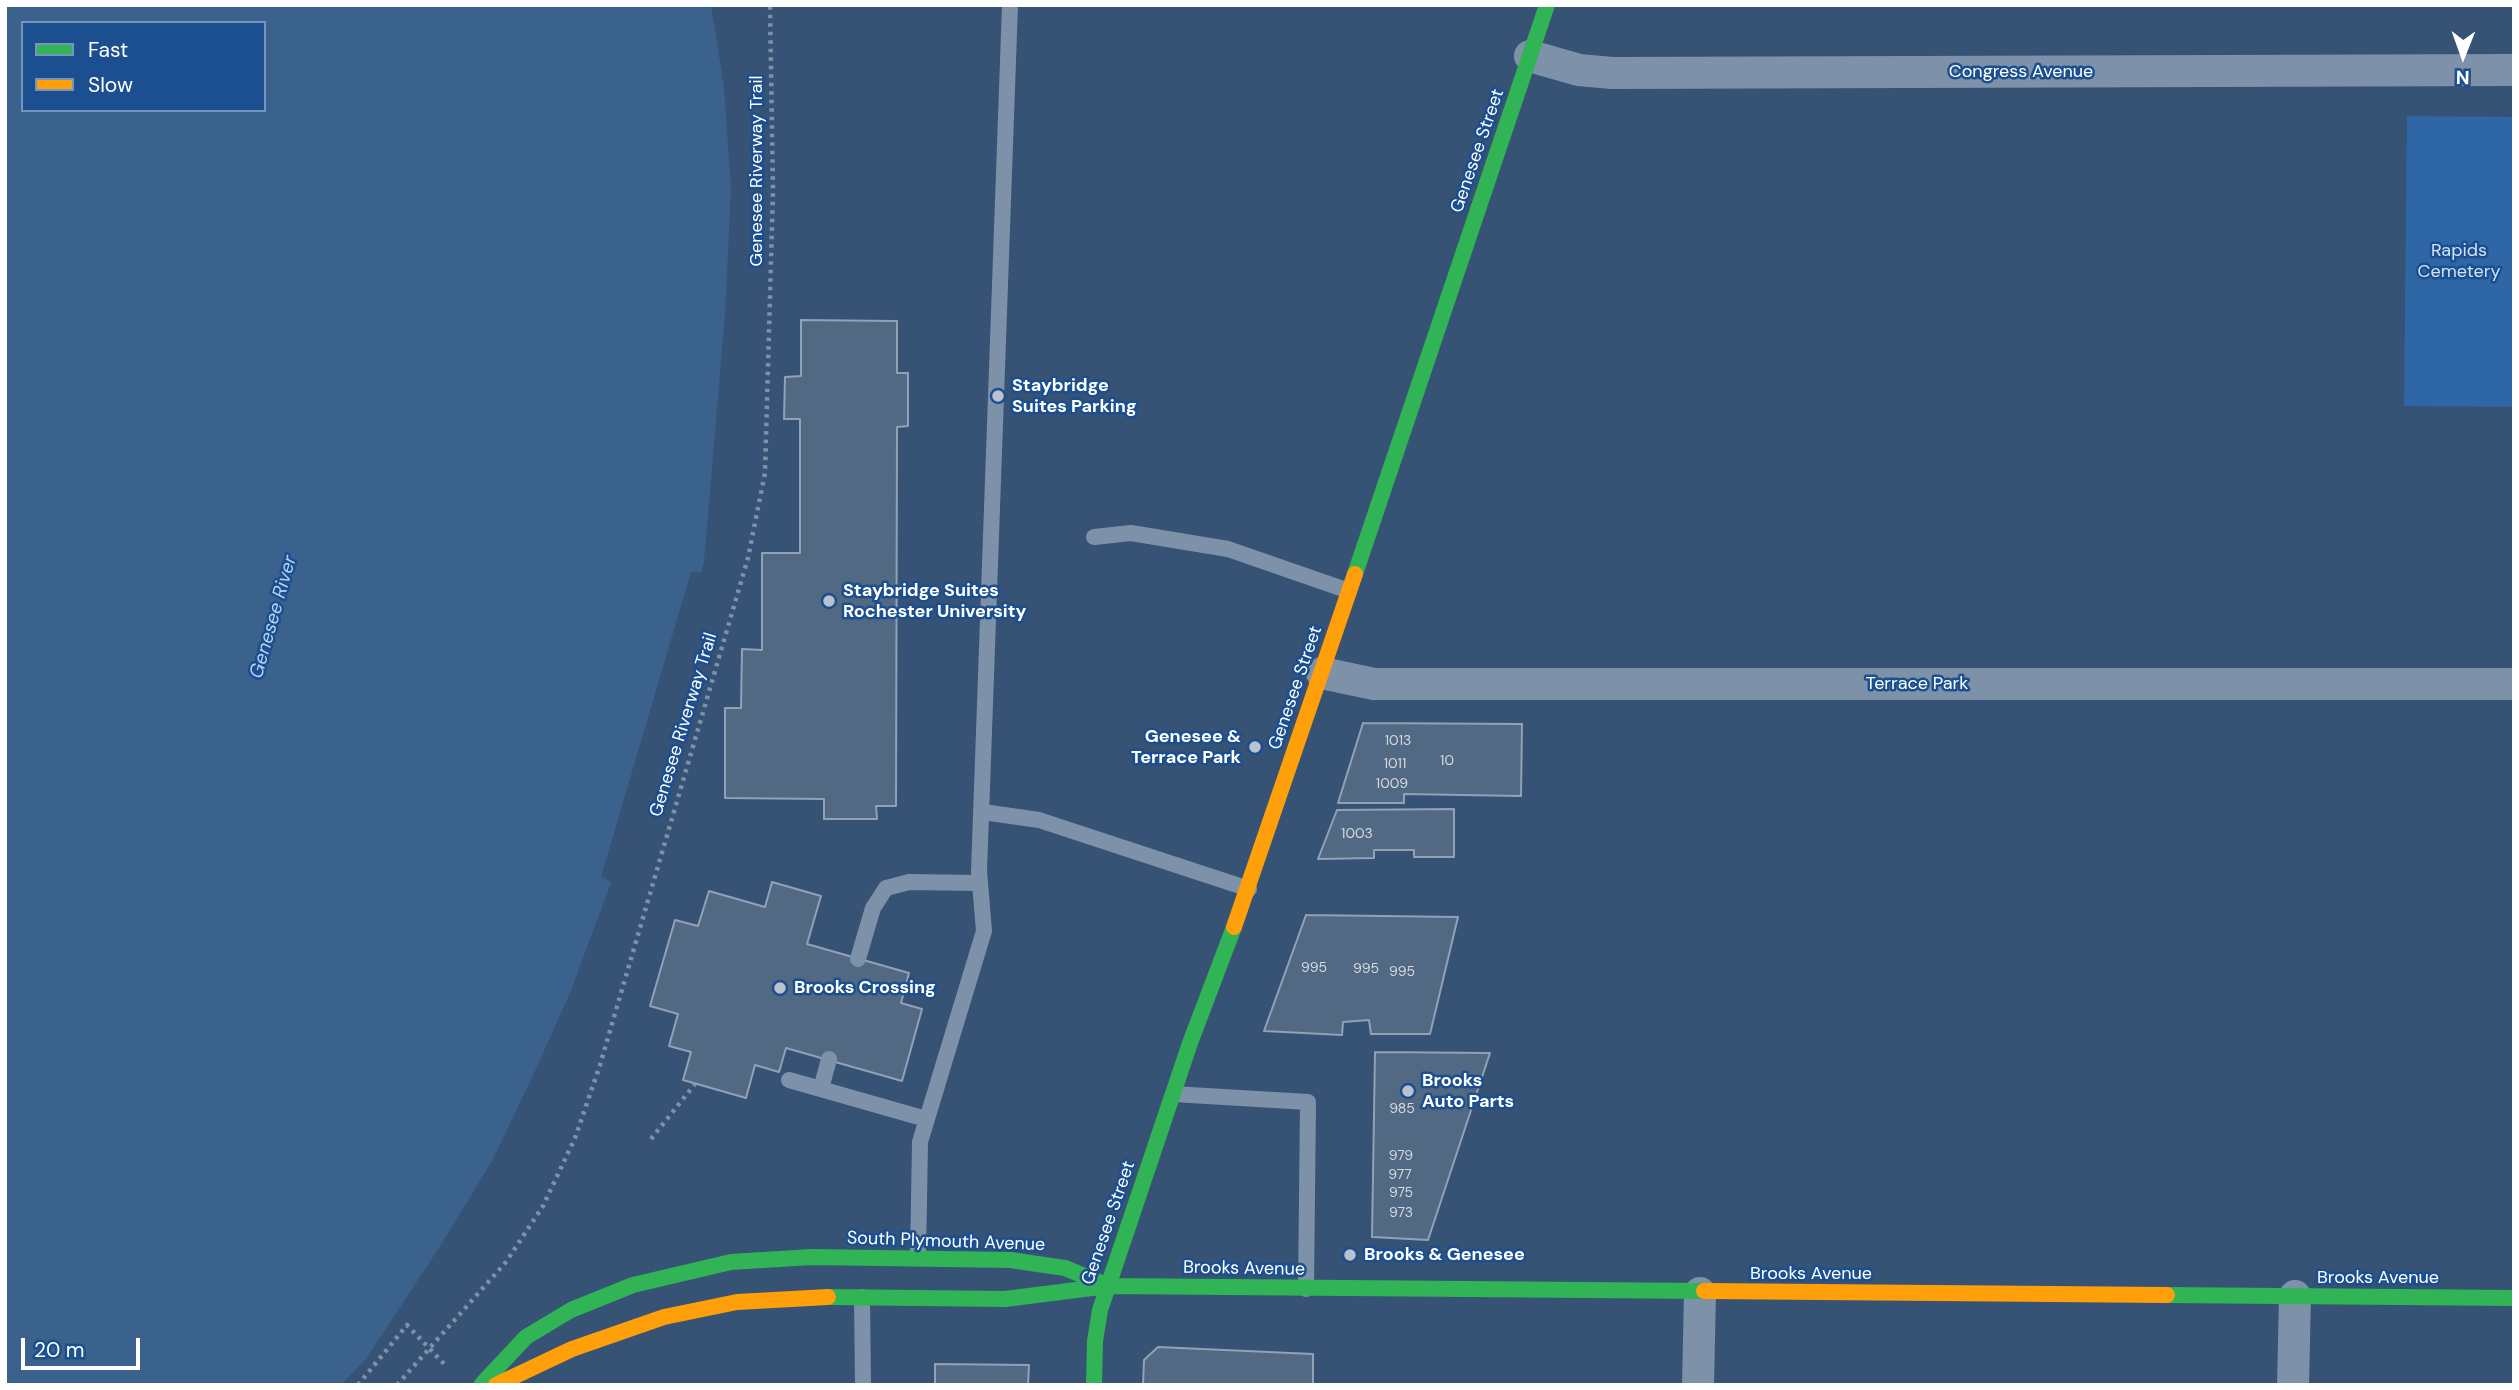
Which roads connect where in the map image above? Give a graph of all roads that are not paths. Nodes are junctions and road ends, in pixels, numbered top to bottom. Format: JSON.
{"nodes":[{"id":1,"x":1010,"y":5,"type":"edge"},
{"id":2,"x":1548,"y":5,"type":"edge"},
{"id":3,"x":1530,"y":56,"type":"junction"},
{"id":4,"x":2514,"y":70,"type":"edge"},
{"id":5,"x":1094,"y":537,"type":"dead end"},
{"id":6,"x":1350,"y":591,"type":"junction"},
{"id":7,"x":1322,"y":673,"type":"junction"},
{"id":8,"x":2514,"y":684,"type":"edge"},
{"id":9,"x":983,"y":812,"type":"junction"},
{"id":10,"x":979,"y":883,"type":"junction"},
{"id":11,"x":1249,"y":889,"type":"junction"},
{"id":12,"x":858,"y":959,"type":"dead end"},
{"id":13,"x":829,"y":1059,"type":"dead end"},
{"id":14,"x":789,"y":1080,"type":"dead end"},
{"id":15,"x":821,"y":1089,"type":"junction"},
{"id":16,"x":1172,"y":1094,"type":"junction"},
{"id":17,"x":926,"y":1119,"type":"junction"},
{"id":18,"x":918,"y":1258,"type":"junction"},
{"id":19,"x":1108,"y":1286,"type":"junction"},
{"id":20,"x":1307,"y":1289,"type":"junction"},
{"id":21,"x":1700,"y":1293,"type":"junction"},
{"id":22,"x":2295,"y":1296,"type":"junction"},
{"id":23,"x":862,"y":1297,"type":"junction"},
{"id":24,"x":2514,"y":1298,"type":"edge"},
{"id":25,"x":481,"y":1385,"type":"edge"},
{"id":26,"x":496,"y":1385,"type":"edge"},
{"id":27,"x":863,"y":1385,"type":"edge"},
{"id":28,"x":1094,"y":1385,"type":"edge"},
{"id":29,"x":1698,"y":1385,"type":"edge"},
{"id":30,"x":2293,"y":1385,"type":"edge"}],
"edges":[{"from":1,"to":9,"type":"lane"},
{"from":2,"to":3,"type":"main road","name":"Genesee Street"},
{"from":3,"to":4,"type":"street","name":"Congress Avenue"},
{"from":3,"to":6,"type":"main road","name":"Genesee Street"},
{"from":5,"to":6,"type":"lane"},
{"from":6,"to":7,"type":"main road","name":"Genesee Street"},
{"from":7,"to":8,"type":"street","name":"Terrace Park"},
{"from":7,"to":11,"type":"main road","name":"Genesee Street"},
{"from":9,"to":10,"type":"lane"},
{"from":9,"to":11,"type":"lane"},
{"from":10,"to":12,"type":"lane"},
{"from":10,"to":17,"type":"lane"},
{"from":11,"to":16,"type":"main road","name":"Genesee Street"},
{"from":13,"to":15,"type":"lane"},
{"from":14,"to":15,"type":"lane"},
{"from":15,"to":17,"type":"lane"},
{"from":16,"to":19,"type":"main road","name":"Genesee Street"},
{"from":16,"to":20,"type":"lane"},
{"from":17,"to":18,"type":"lane"},
{"from":18,"to":19,"type":"main road","name":"South Plymouth Avenue"},
{"from":18,"to":25,"type":"main road","name":"South Plymouth Avenue"},
{"from":19,"to":20,"type":"main road","name":"Brooks Avenue"},
{"from":19,"to":23,"type":"main road"},
{"from":19,"to":28,"type":"main road","name":"Genesee Street"},
{"from":20,"to":21,"type":"main road","name":"Brooks Avenue"},
{"from":21,"to":22,"type":"main road","name":"Brooks Avenue"},
{"from":21,"to":29,"type":"street"},
{"from":22,"to":24,"type":"main road","name":"Brooks Avenue"},
{"from":22,"to":30,"type":"street"},
{"from":23,"to":26,"type":"main road"},
{"from":23,"to":27,"type":"lane"}]}
